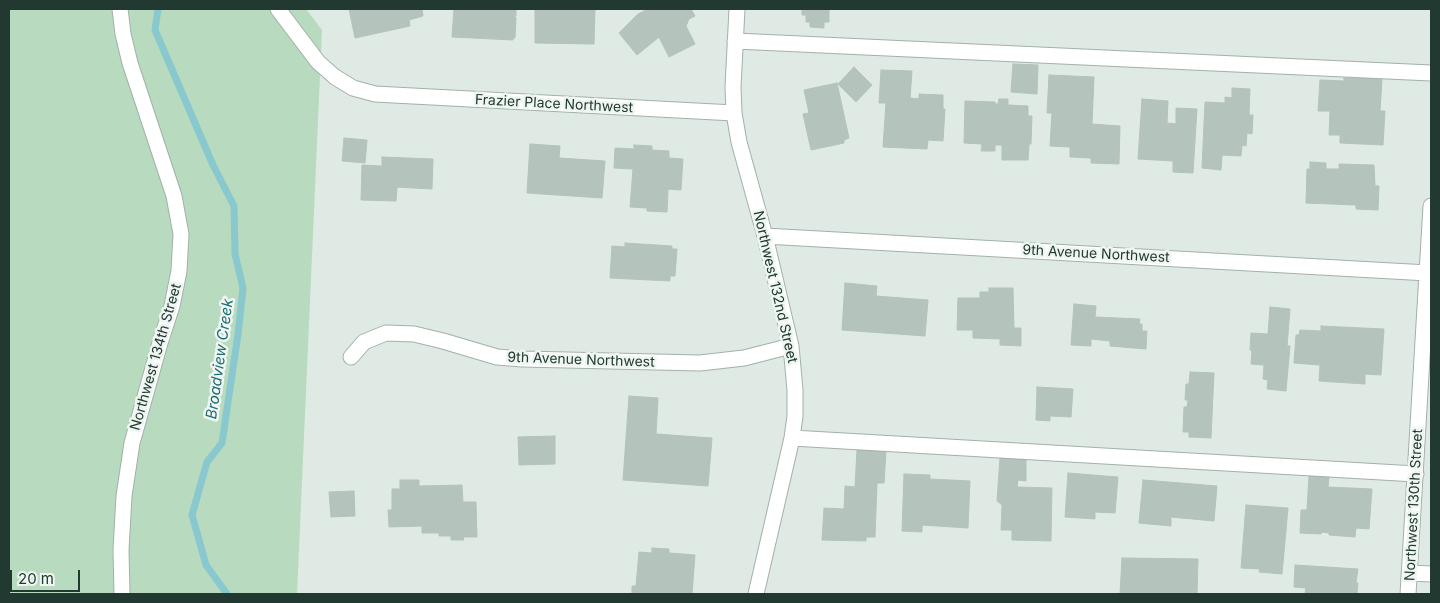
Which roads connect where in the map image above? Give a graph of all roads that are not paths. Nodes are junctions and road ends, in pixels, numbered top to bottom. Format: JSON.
{"nodes":[{"id":1,"x":120,"y":9,"type":"edge"},
{"id":2,"x":278,"y":9,"type":"edge"},
{"id":3,"x":737,"y":9,"type":"edge"},
{"id":4,"x":735,"y":41,"type":"junction"},
{"id":5,"x":1431,"y":73,"type":"edge"},
{"id":6,"x":734,"y":114,"type":"junction"},
{"id":7,"x":1431,"y":206,"type":"edge"},
{"id":8,"x":1431,"y":224,"type":"edge"},
{"id":9,"x":765,"y":236,"type":"junction"},
{"id":10,"x":1428,"y":273,"type":"junction"},
{"id":11,"x":791,"y":346,"type":"junction"},
{"id":12,"x":351,"y":357,"type":"dead end"},
{"id":13,"x":1426,"y":395,"type":"edge"},
{"id":14,"x":792,"y":438,"type":"junction"},
{"id":15,"x":1416,"y":474,"type":"junction"},
{"id":16,"x":1410,"y":573,"type":"junction"},
{"id":17,"x":1431,"y":574,"type":"edge"},
{"id":18,"x":122,"y":594,"type":"edge"},
{"id":19,"x":756,"y":594,"type":"edge"},
{"id":20,"x":1408,"y":594,"type":"edge"}],
"edges":[{"from":1,"to":18,"type":"street","name":"Northwest 134th Street"},
{"from":2,"to":6,"type":"street","name":"Frazier Place Northwest"},
{"from":3,"to":4,"type":"street","name":"Northwest 132nd Street"},
{"from":4,"to":5,"type":"street"},
{"from":4,"to":6,"type":"street","name":"Northwest 132nd Street"},
{"from":6,"to":9,"type":"street","name":"Northwest 132nd Street"},
{"from":7,"to":8,"type":"street","name":"Northwest 130th Street"},
{"from":8,"to":10,"type":"street","name":"Northwest 130th Street"},
{"from":9,"to":10,"type":"street","name":"9th Avenue Northwest"},
{"from":9,"to":11,"type":"street","name":"Northwest 132nd Street"},
{"from":10,"to":13,"type":"street","name":"Northwest 130th Street"},
{"from":11,"to":12,"type":"street","name":"9th Avenue Northwest"},
{"from":11,"to":14,"type":"street","name":"Northwest 132nd Street"},
{"from":13,"to":15,"type":"street","name":"Northwest 130th Street"},
{"from":14,"to":15,"type":"street"},
{"from":14,"to":19,"type":"street","name":"Northwest 132nd Street"},
{"from":15,"to":16,"type":"street","name":"Northwest 130th Street"},
{"from":16,"to":17,"type":"street"},
{"from":16,"to":20,"type":"street","name":"Northwest 130th Street"}]}
